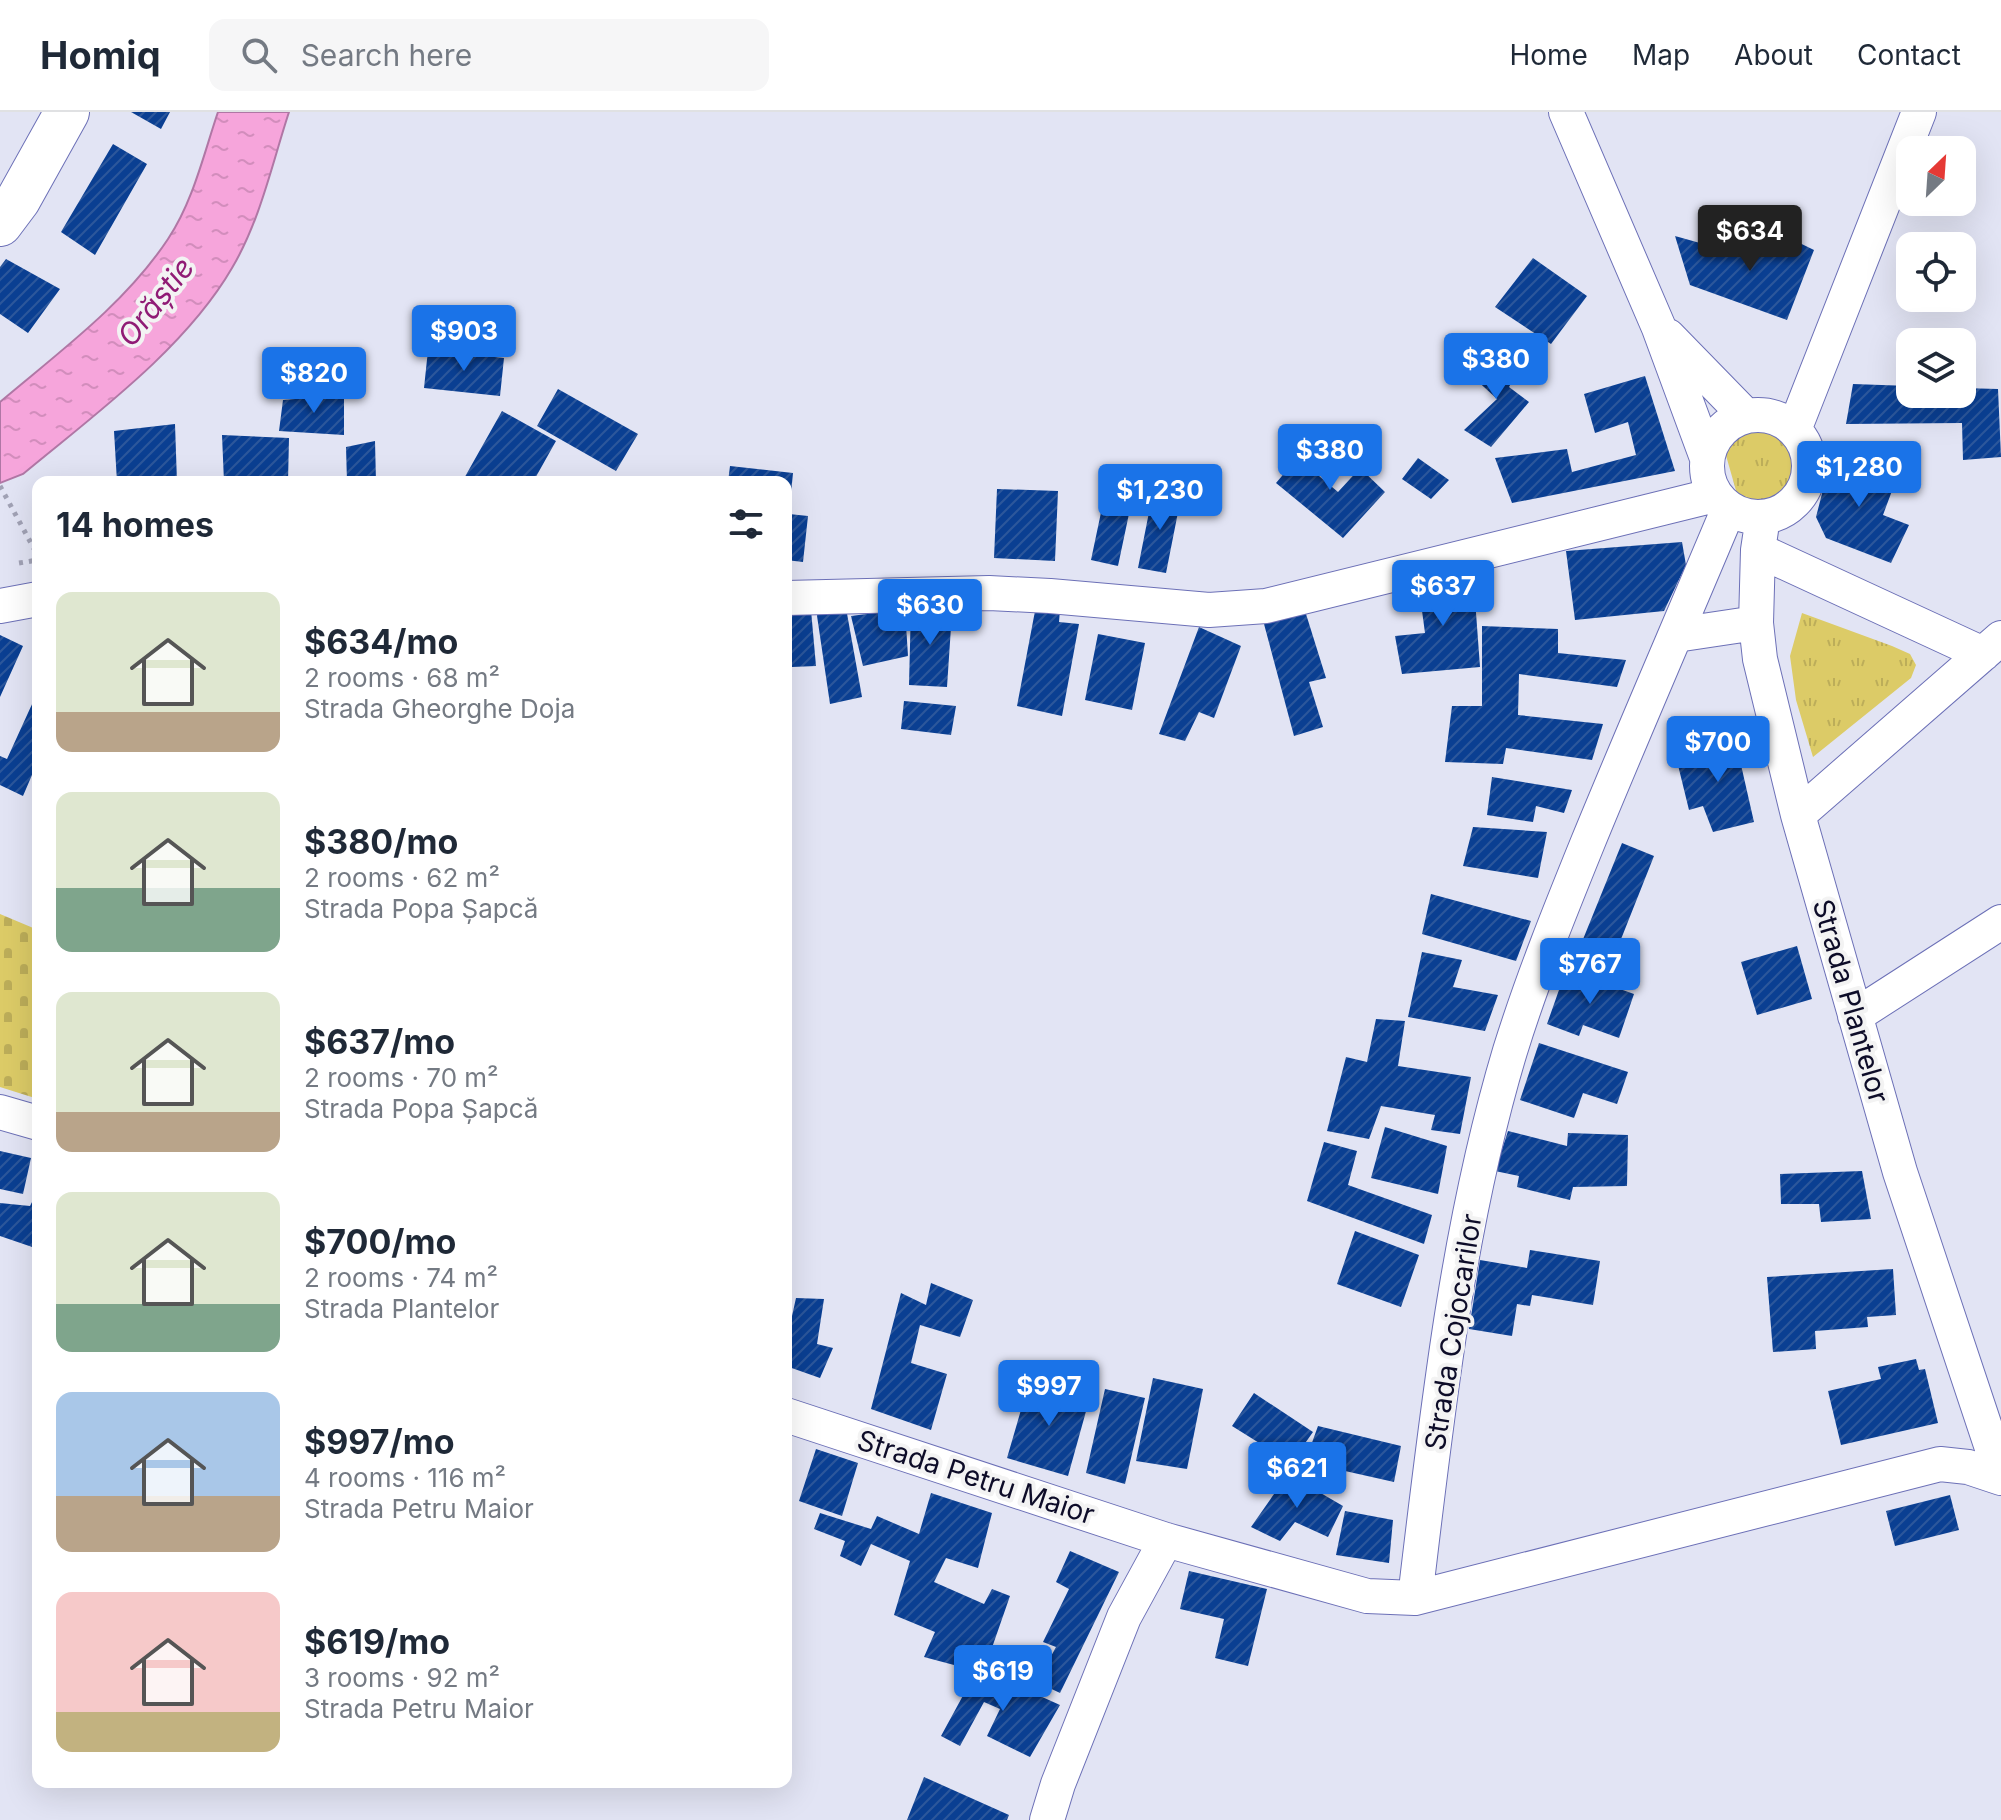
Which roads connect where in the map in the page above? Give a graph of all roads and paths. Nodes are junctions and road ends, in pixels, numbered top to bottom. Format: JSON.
{"nodes":[{"id":1,"x":67,"y":112,"type":"edge"},
{"id":2,"x":1566,"y":112,"type":"edge"},
{"id":3,"x":1919,"y":112,"type":"edge"},
{"id":4,"x":0,"y":224,"type":"edge"},
{"id":5,"x":1659,"y":328,"type":"junction"},
{"id":6,"x":1746,"y":416,"type":"junction"},
{"id":7,"x":1794,"y":430,"type":"junction"},
{"id":8,"x":1707,"y":458,"type":"junction"},
{"id":9,"x":0,"y":486,"type":"edge"},
{"id":10,"x":1722,"y":502,"type":"junction"},
{"id":11,"x":1760,"y":533,"type":"junction"},
{"id":12,"x":32,"y":545,"type":"edge"},
{"id":13,"x":792,"y":598,"type":"edge"},
{"id":14,"x":1756,"y":623,"type":"junction"},
{"id":15,"x":1676,"y":635,"type":"junction"},
{"id":16,"x":1992,"y":646,"type":"edge"},
{"id":17,"x":1798,"y":815,"type":"junction"},
{"id":18,"x":2001,"y":922,"type":"edge"},
{"id":19,"x":1855,"y":1016,"type":"junction"},
{"id":20,"x":0,"y":1112,"type":"edge"},
{"id":21,"x":32,"y":1121,"type":"edge"},
{"id":22,"x":792,"y":1417,"type":"edge"},
{"id":23,"x":2001,"y":1477,"type":"edge"},
{"id":24,"x":1166,"y":1540,"type":"junction"},
{"id":25,"x":1415,"y":1598,"type":"junction"},
{"id":26,"x":1047,"y":1820,"type":"edge"}],
"edges":[{"from":1,"to":4,"type":"main road"},
{"from":2,"to":5,"type":"street"},
{"from":3,"to":7,"type":"street"},
{"from":5,"to":6,"type":"street"},
{"from":5,"to":8,"type":"street"},
{"from":6,"to":7,"type":"street"},
{"from":6,"to":8,"type":"street"},
{"from":7,"to":11,"type":"street"},
{"from":8,"to":10,"type":"street"},
{"from":9,"to":12,"type":"path"},
{"from":10,"to":11,"type":"street"},
{"from":10,"to":13,"type":"street"},
{"from":10,"to":15,"type":"street","name":"Strada Cojocarilor"},
{"from":11,"to":14,"type":"street","name":"Strada Plantelor"},
{"from":11,"to":16,"type":"street"},
{"from":14,"to":15,"type":"street"},
{"from":14,"to":17,"type":"street","name":"Strada Plantelor"},
{"from":15,"to":25,"type":"street","name":"Strada Cojocarilor"},
{"from":16,"to":17,"type":"street"},
{"from":17,"to":19,"type":"street","name":"Strada Plantelor"},
{"from":18,"to":19,"type":"street"},
{"from":19,"to":23,"type":"street","name":"Strada Plantelor"},
{"from":20,"to":21,"type":"street"},
{"from":22,"to":24,"type":"street","name":"Strada Petru Maior"},
{"from":23,"to":25,"type":"street"},
{"from":24,"to":25,"type":"street","name":"Strada Petru Maior"},
{"from":24,"to":26,"type":"street"}]}
